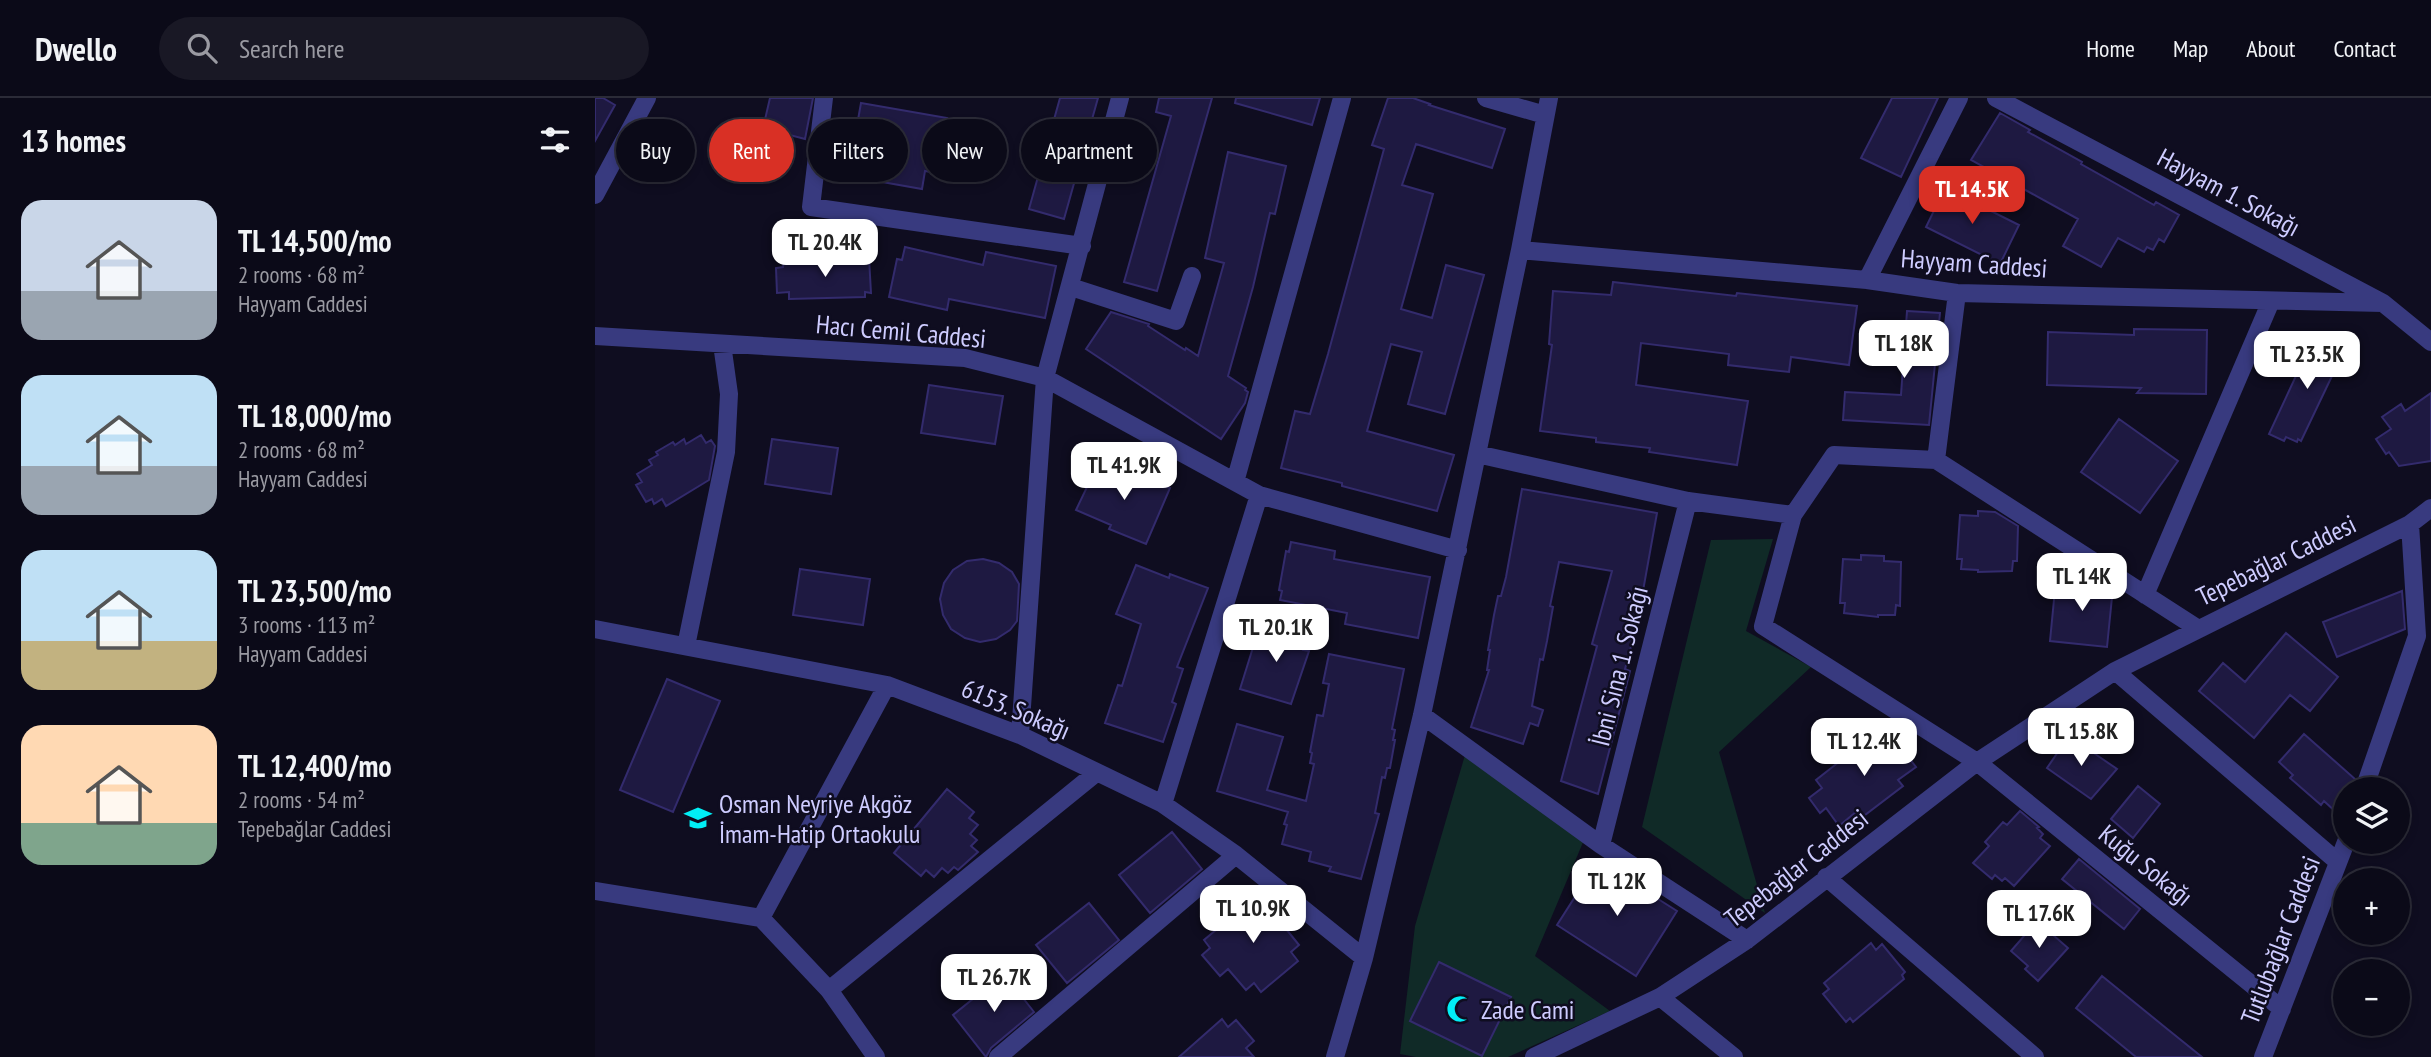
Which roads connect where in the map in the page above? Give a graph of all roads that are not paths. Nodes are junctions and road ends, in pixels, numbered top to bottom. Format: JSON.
{"nodes":[{"id":1,"x":647,"y":98,"type":"edge"},
{"id":2,"x":824,"y":98,"type":"edge"},
{"id":3,"x":1120,"y":98,"type":"edge"},
{"id":4,"x":1342,"y":98,"type":"edge"},
{"id":5,"x":1486,"y":98,"type":"edge"},
{"id":6,"x":1959,"y":98,"type":"edge"},
{"id":7,"x":1996,"y":98,"type":"edge"},
{"id":8,"x":1547,"y":106,"type":"edge"},
{"id":9,"x":595,"y":195,"type":"edge"},
{"id":10,"x":1082,"y":246,"type":"junction"},
{"id":11,"x":1520,"y":250,"type":"junction"},
{"id":12,"x":1192,"y":275,"type":"dead end"},
{"id":13,"x":1867,"y":281,"type":"junction"},
{"id":14,"x":1071,"y":287,"type":"junction"},
{"id":15,"x":1957,"y":293,"type":"junction"},
{"id":16,"x":2271,"y":301,"type":"junction"},
{"id":17,"x":2382,"y":303,"type":"junction"},
{"id":18,"x":595,"y":336,"type":"edge"},
{"id":19,"x":2431,"y":342,"type":"edge"},
{"id":20,"x":722,"y":344,"type":"junction"},
{"id":21,"x":1045,"y":378,"type":"junction"},
{"id":22,"x":1476,"y":454,"type":"junction"},
{"id":23,"x":1936,"y":460,"type":"junction"},
{"id":24,"x":1235,"y":482,"type":"junction"},
{"id":25,"x":1259,"y":495,"type":"junction"},
{"id":26,"x":1688,"y":501,"type":"junction"},
{"id":27,"x":2431,"y":508,"type":"edge"},
{"id":28,"x":1793,"y":514,"type":"junction"},
{"id":29,"x":2410,"y":524,"type":"junction"},
{"id":30,"x":1458,"y":550,"type":"junction"},
{"id":31,"x":2145,"y":595,"type":"junction"},
{"id":32,"x":2197,"y":628,"type":"junction"},
{"id":33,"x":595,"y":629,"type":"edge"},
{"id":34,"x":686,"y":646,"type":"junction"},
{"id":35,"x":2115,"y":671,"type":"junction"},
{"id":36,"x":887,"y":685,"type":"junction"},
{"id":37,"x":1422,"y":715,"type":"junction"},
{"id":38,"x":1020,"y":735,"type":"junction"},
{"id":39,"x":1977,"y":762,"type":"junction"},
{"id":40,"x":1096,"y":773,"type":"junction"},
{"id":41,"x":2368,"y":777,"type":"edge"},
{"id":42,"x":1163,"y":804,"type":"junction"},
{"id":43,"x":1601,"y":845,"type":"junction"},
{"id":44,"x":2342,"y":854,"type":"edge"},
{"id":45,"x":1236,"y":855,"type":"junction"},
{"id":46,"x":2339,"y":862,"type":"junction"},
{"id":47,"x":1826,"y":877,"type":"junction"},
{"id":48,"x":595,"y":891,"type":"edge"},
{"id":49,"x":761,"y":918,"type":"junction"},
{"id":50,"x":1747,"y":940,"type":"junction"},
{"id":51,"x":1364,"y":958,"type":"junction"},
{"id":52,"x":829,"y":990,"type":"junction"},
{"id":53,"x":1660,"y":997,"type":"junction"},
{"id":54,"x":2283,"y":1009,"type":"junction"},
{"id":55,"x":876,"y":1057,"type":"edge"},
{"id":56,"x":998,"y":1057,"type":"edge"},
{"id":57,"x":1335,"y":1057,"type":"edge"},
{"id":58,"x":1534,"y":1057,"type":"edge"},
{"id":59,"x":1734,"y":1057,"type":"edge"},
{"id":60,"x":2035,"y":1057,"type":"edge"},
{"id":61,"x":2263,"y":1057,"type":"edge"}],
"edges":[{"from":1,"to":9,"type":"street"},
{"from":2,"to":10,"type":"street"},
{"from":3,"to":10,"type":"street"},
{"from":4,"to":24,"type":"street"},
{"from":5,"to":8,"type":"street"},
{"from":6,"to":13,"type":"street"},
{"from":7,"to":17,"type":"street","name":"Hayyam 1. Sokağı"},
{"from":8,"to":11,"type":"street"},
{"from":10,"to":14,"type":"street"},
{"from":11,"to":13,"type":"street","name":"Hayyam Caddesi"},
{"from":11,"to":22,"type":"street"},
{"from":12,"to":14,"type":"street"},
{"from":13,"to":15,"type":"street","name":"Hayyam Caddesi"},
{"from":14,"to":21,"type":"street"},
{"from":15,"to":16,"type":"street","name":"Hayyam Caddesi"},
{"from":15,"to":23,"type":"street"},
{"from":16,"to":17,"type":"street","name":"Hayyam Caddesi"},
{"from":16,"to":31,"type":"street"},
{"from":17,"to":19,"type":"street","name":"Hayyam 1. Sokağı"},
{"from":18,"to":20,"type":"street","name":"Hacı Cemil Caddesi"},
{"from":20,"to":21,"type":"street","name":"Hacı Cemil Caddesi"},
{"from":20,"to":34,"type":"street"},
{"from":21,"to":24,"type":"street","name":"Hacı Cemil Caddesi"},
{"from":21,"to":38,"type":"street"},
{"from":22,"to":26,"type":"street"},
{"from":22,"to":30,"type":"street"},
{"from":23,"to":28,"type":"street"},
{"from":23,"to":31,"type":"street"},
{"from":24,"to":25,"type":"street","name":"Hacı Cemil Caddesi"},
{"from":25,"to":30,"type":"street","name":"Hacı Cemil Caddesi"},
{"from":25,"to":42,"type":"street"},
{"from":26,"to":28,"type":"street"},
{"from":26,"to":43,"type":"street","name":"İbni Sina 1. Sokağı"},
{"from":27,"to":29,"type":"street","name":"Tepebağlar Caddesi"},
{"from":28,"to":39,"type":"street","name":"Kuğu Sokağı"},
{"from":29,"to":32,"type":"street","name":"Tepebağlar Caddesi"},
{"from":29,"to":41,"type":"street"},
{"from":30,"to":37,"type":"street"},
{"from":31,"to":32,"type":"street"},
{"from":32,"to":35,"type":"street","name":"Tepebağlar Caddesi"},
{"from":33,"to":34,"type":"street","name":"6153. Sokağı"},
{"from":34,"to":36,"type":"street","name":"6153. Sokağı"},
{"from":35,"to":39,"type":"street","name":"Tepebağlar Caddesi"},
{"from":35,"to":46,"type":"street"},
{"from":36,"to":38,"type":"street","name":"6153. Sokağı"},
{"from":36,"to":49,"type":"street"},
{"from":37,"to":43,"type":"street"},
{"from":37,"to":51,"type":"street"},
{"from":38,"to":40,"type":"street","name":"6153. Sokağı"},
{"from":39,"to":47,"type":"street","name":"Tepebağlar Caddesi"},
{"from":39,"to":54,"type":"street","name":"Kuğu Sokağı"},
{"from":40,"to":42,"type":"street","name":"6153. Sokağı"},
{"from":40,"to":52,"type":"street"},
{"from":42,"to":45,"type":"street","name":"6153. Sokağı"},
{"from":43,"to":50,"type":"street"},
{"from":44,"to":46,"type":"street","name":"Tutlubağlar Caddesi"},
{"from":45,"to":51,"type":"street","name":"6153. Sokağı"},
{"from":45,"to":56,"type":"street"},
{"from":46,"to":54,"type":"street","name":"Tutlubağlar Caddesi"},
{"from":47,"to":50,"type":"street","name":"Tepebağlar Caddesi"},
{"from":47,"to":60,"type":"street"},
{"from":48,"to":49,"type":"street"},
{"from":49,"to":52,"type":"street"},
{"from":50,"to":53,"type":"street","name":"Tepebağlar Caddesi"},
{"from":51,"to":57,"type":"street"},
{"from":52,"to":55,"type":"street"},
{"from":53,"to":58,"type":"street","name":"Tepebağlar Caddesi"},
{"from":53,"to":59,"type":"street"},
{"from":54,"to":61,"type":"street","name":"Tutlubağlar Caddesi"}]}
